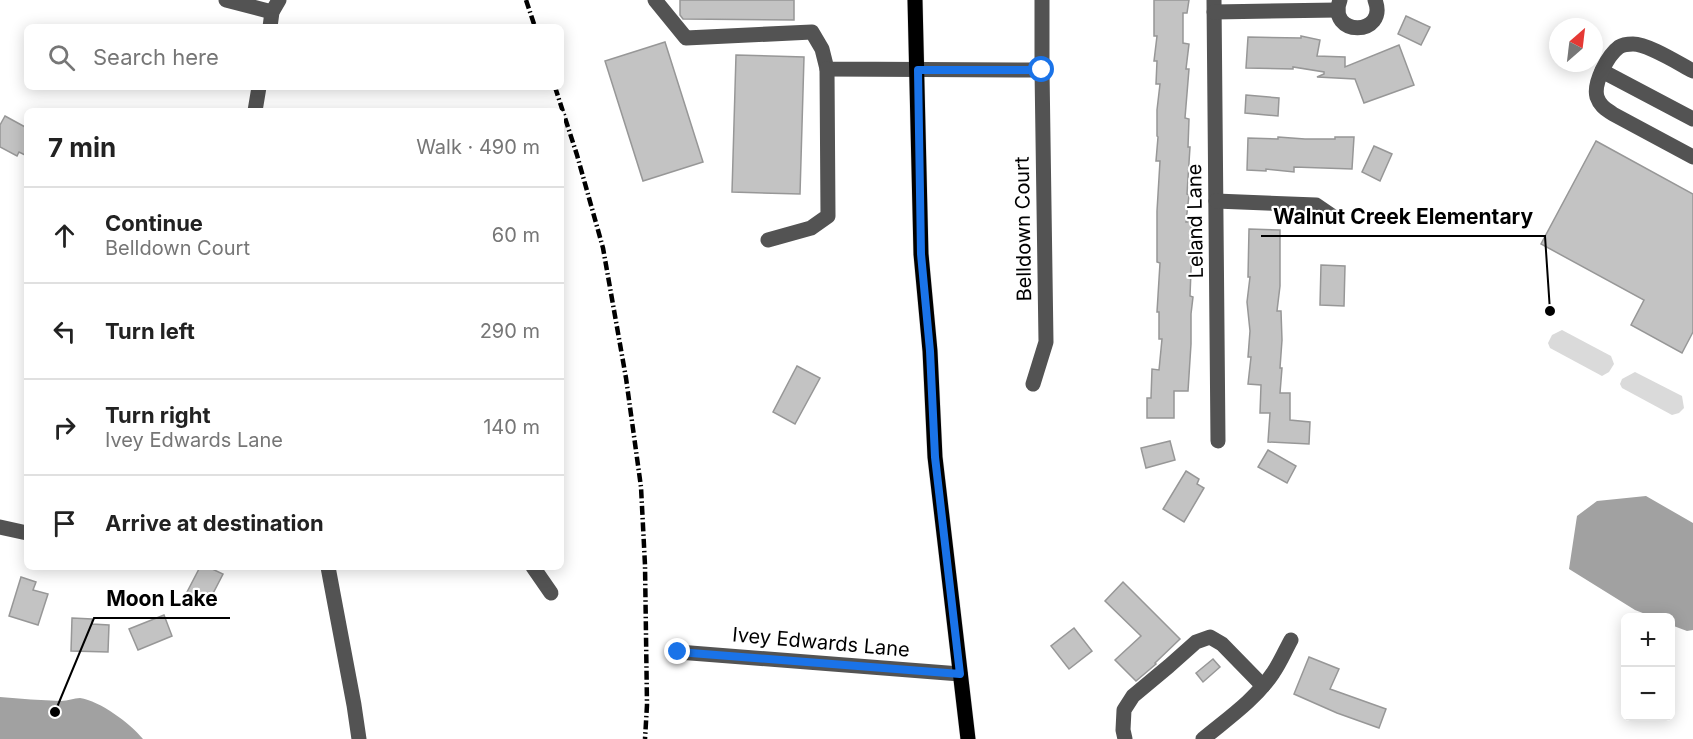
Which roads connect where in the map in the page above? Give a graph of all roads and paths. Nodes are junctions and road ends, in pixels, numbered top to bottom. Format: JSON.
{"nodes":[{"id":1,"x":226,"y":0,"type":"edge"},
{"id":2,"x":655,"y":0,"type":"edge"},
{"id":3,"x":915,"y":0,"type":"edge"},
{"id":4,"x":1042,"y":0,"type":"edge"},
{"id":5,"x":1375,"y":0,"type":"edge"},
{"id":6,"x":1339,"y":5,"type":"edge"},
{"id":7,"x":1214,"y":6,"type":"edge"},
{"id":8,"x":273,"y":10,"type":"edge"},
{"id":9,"x":1603,"y":68,"type":"edge"},
{"id":10,"x":827,"y":69,"type":"junction"},
{"id":11,"x":918,"y":70,"type":"junction"},
{"id":12,"x":1042,"y":70,"type":"junction"},
{"id":13,"x":1603,"y":71,"type":"edge"},
{"id":14,"x":1693,"y":71,"type":"edge"},
{"id":15,"x":1601,"y":72,"type":"edge"},
{"id":16,"x":258,"y":90,"type":"edge"},
{"id":17,"x":256,"y":108,"type":"edge"},
{"id":18,"x":1693,"y":119,"type":"edge"},
{"id":19,"x":1693,"y":157,"type":"edge"},
{"id":20,"x":1215,"y":201,"type":"junction"},
{"id":21,"x":1335,"y":218,"type":"dead end"},
{"id":22,"x":768,"y":240,"type":"dead end"},
{"id":23,"x":1033,"y":384,"type":"dead end"},
{"id":24,"x":1218,"y":441,"type":"dead end"},
{"id":25,"x":0,"y":527,"type":"edge"},
{"id":26,"x":24,"y":532,"type":"edge"},
{"id":27,"x":329,"y":570,"type":"edge"},
{"id":28,"x":535,"y":570,"type":"edge"},
{"id":29,"x":550,"y":593,"type":"dead end"},
{"id":30,"x":1291,"y":640,"type":"dead end"},
{"id":31,"x":678,"y":652,"type":"dead end"},
{"id":32,"x":960,"y":674,"type":"junction"},
{"id":33,"x":1263,"y":686,"type":"junction"},
{"id":34,"x":359,"y":739,"type":"edge"},
{"id":35,"x":968,"y":739,"type":"edge"},
{"id":36,"x":1125,"y":739,"type":"edge"},
{"id":37,"x":1203,"y":739,"type":"edge"}],
"edges":[{"from":1,"to":8,"type":"street"},
{"from":2,"to":10,"type":"street"},
{"from":3,"to":11,"type":"main road"},
{"from":4,"to":12,"type":"street","name":"Belldown Court"},
{"from":5,"to":6,"type":"street"},
{"from":6,"to":7,"type":"street"},
{"from":7,"to":20,"type":"street","name":"Leland Lane"},
{"from":9,"to":14,"type":"street"},
{"from":10,"to":11,"type":"street"},
{"from":10,"to":22,"type":"street"},
{"from":11,"to":12,"type":"street"},
{"from":11,"to":32,"type":"main road"},
{"from":12,"to":23,"type":"street","name":"Belldown Court"},
{"from":13,"to":18,"type":"street"},
{"from":15,"to":19,"type":"street"},
{"from":16,"to":17,"type":"street"},
{"from":20,"to":21,"type":"street"},
{"from":20,"to":24,"type":"street","name":"Leland Lane"},
{"from":25,"to":26,"type":"street"},
{"from":27,"to":34,"type":"street"},
{"from":28,"to":29,"type":"street"},
{"from":30,"to":33,"type":"street"},
{"from":31,"to":32,"type":"street","name":"Ivey Edwards Lane"},
{"from":32,"to":35,"type":"main road"},
{"from":33,"to":36,"type":"street"},
{"from":33,"to":37,"type":"street"}]}
